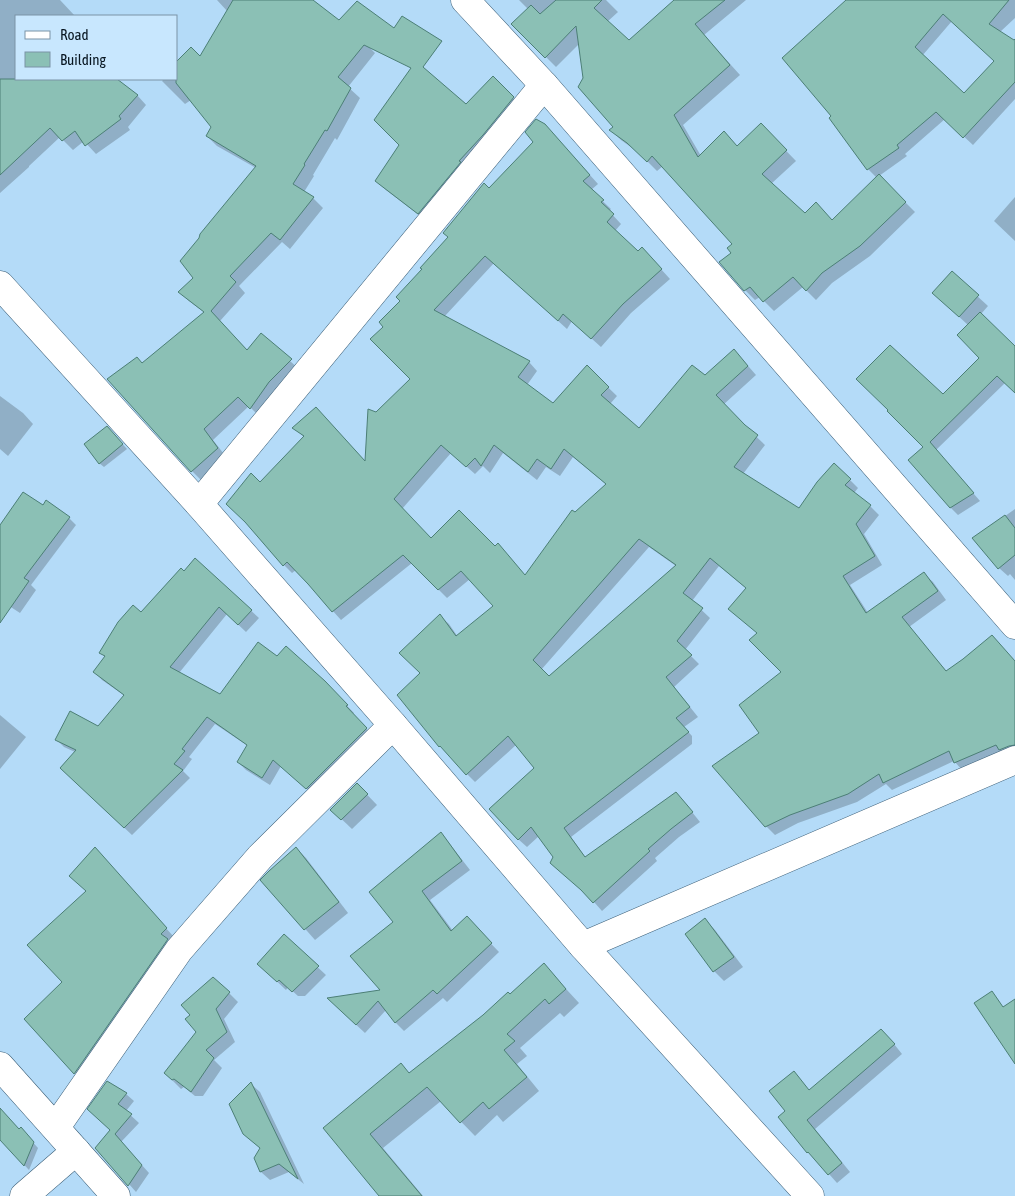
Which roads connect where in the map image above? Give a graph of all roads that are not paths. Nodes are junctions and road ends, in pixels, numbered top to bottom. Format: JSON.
{"nodes":[{"id":1,"x":465,"y":0,"type":"edge"},
{"id":2,"x":544,"y":85,"type":"junction"},
{"id":3,"x":1,"y":288,"type":"edge"},
{"id":4,"x":199,"y":504,"type":"junction"},
{"id":5,"x":1015,"y":625,"type":"edge"},
{"id":6,"x":393,"y":725,"type":"junction"},
{"id":7,"x":1015,"y":760,"type":"edge"},
{"id":8,"x":583,"y":946,"type":"junction"},
{"id":9,"x":0,"y":1066,"type":"edge"},
{"id":10,"x":56,"y":1128,"type":"junction"},
{"id":11,"x":76,"y":1151,"type":"junction"},
{"id":12,"x":24,"y":1196,"type":"edge"},
{"id":13,"x":116,"y":1196,"type":"edge"},
{"id":14,"x":810,"y":1196,"type":"edge"}],
"edges":[{"from":1,"to":2,"type":"street"},
{"from":2,"to":4,"type":"street"},
{"from":2,"to":5,"type":"street"},
{"from":3,"to":4,"type":"street"},
{"from":4,"to":6,"type":"street"},
{"from":6,"to":8,"type":"street"},
{"from":6,"to":10,"type":"street"},
{"from":7,"to":8,"type":"street"},
{"from":8,"to":14,"type":"street"},
{"from":9,"to":10,"type":"street"},
{"from":10,"to":11,"type":"street"},
{"from":11,"to":12,"type":"street"},
{"from":11,"to":13,"type":"street"}]}
